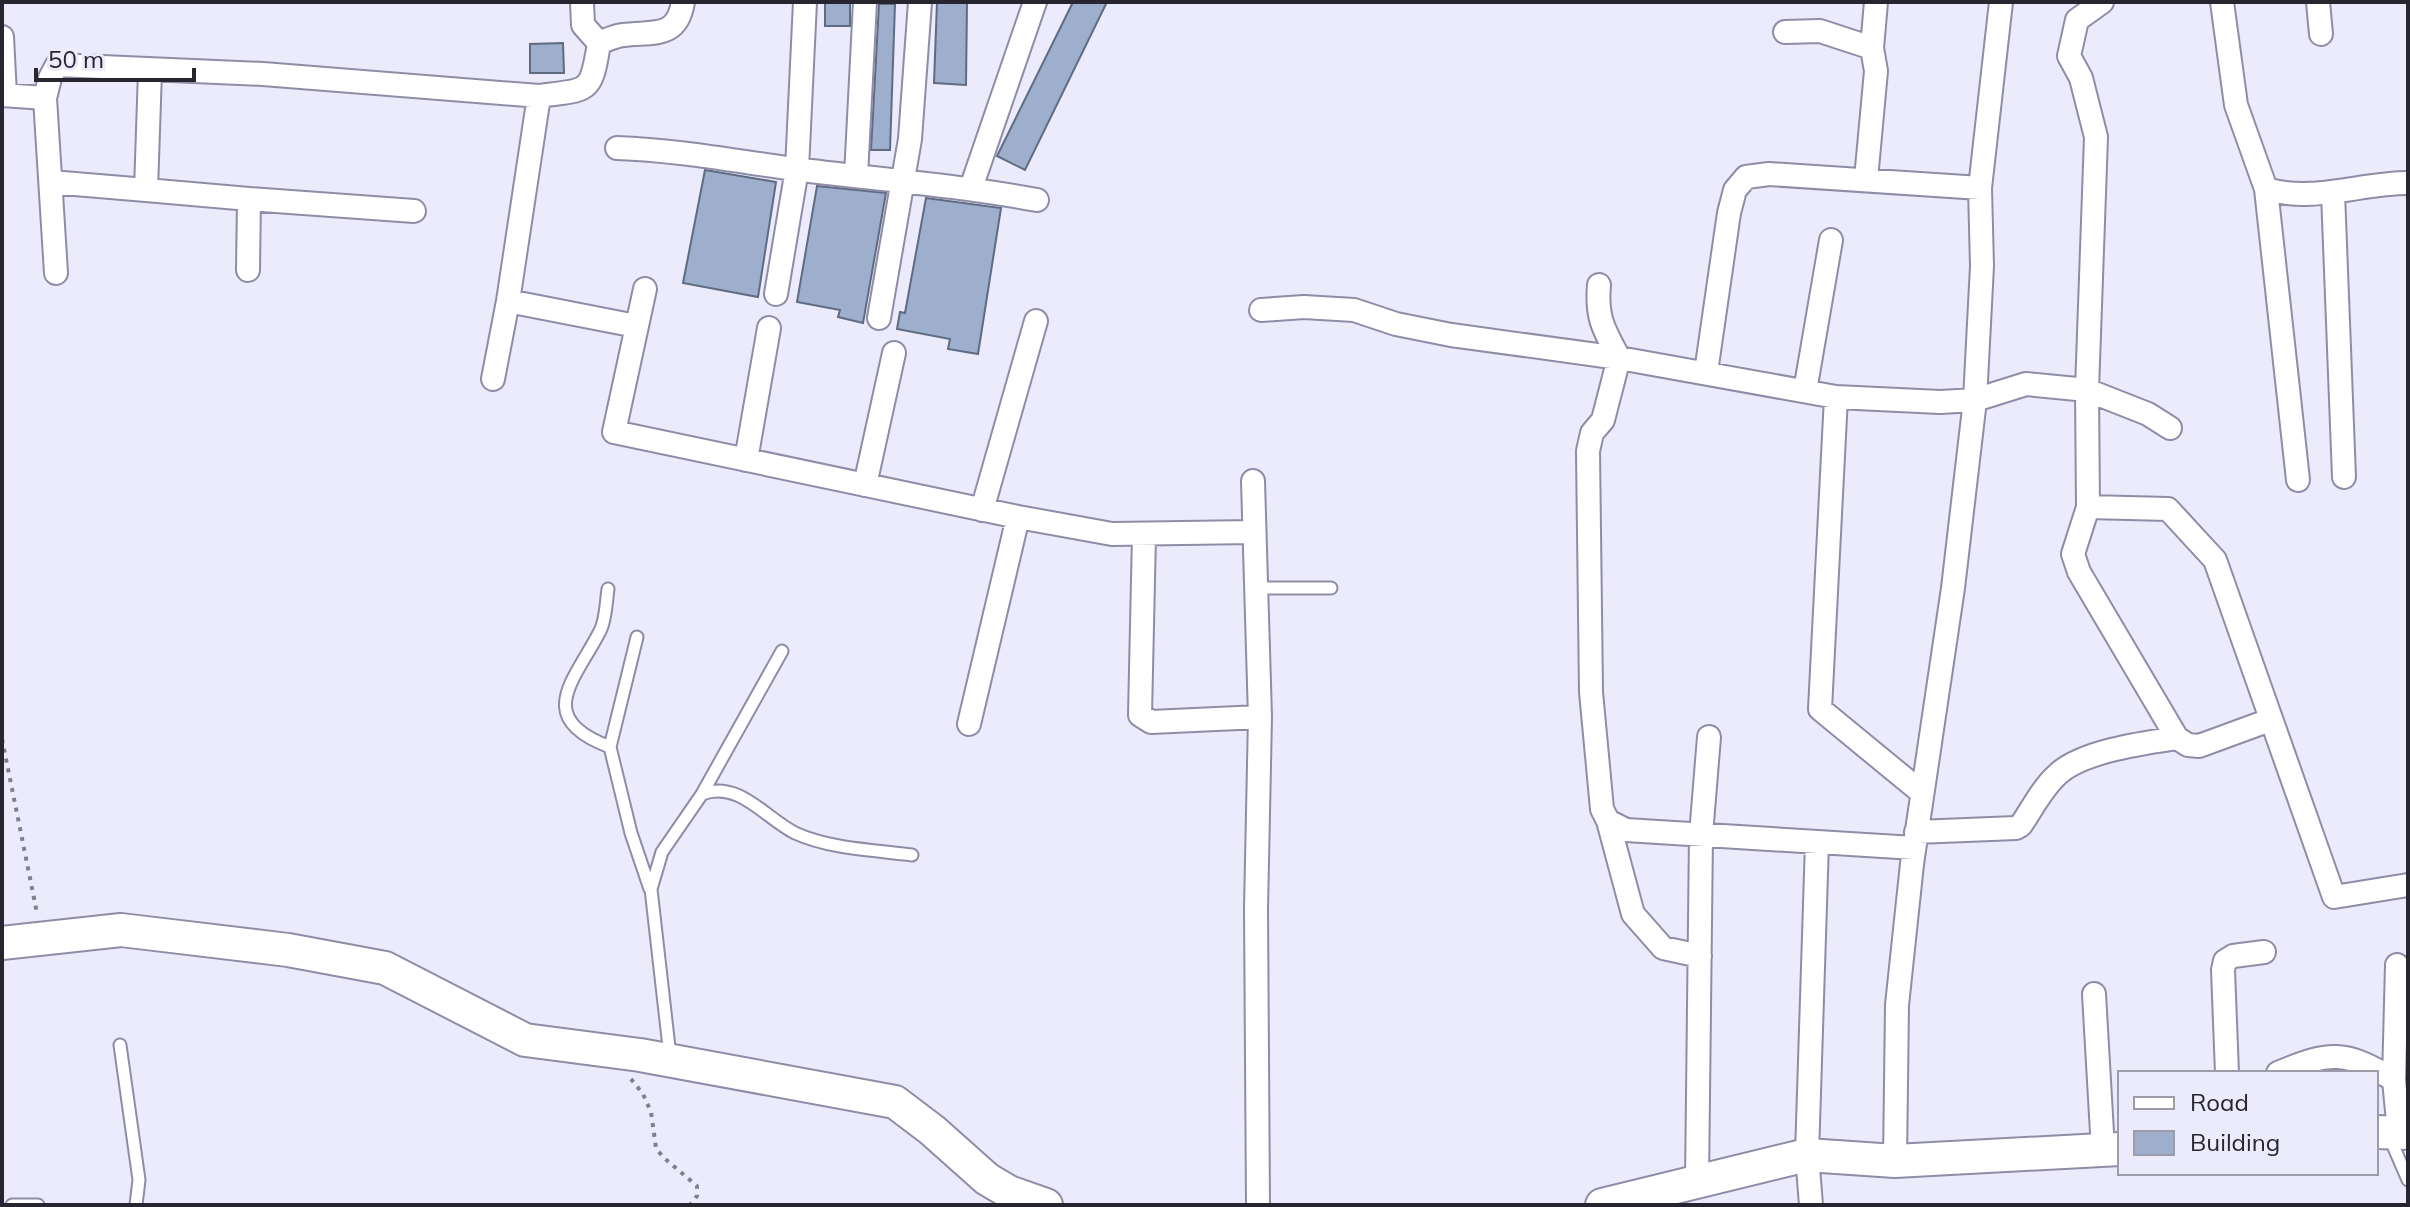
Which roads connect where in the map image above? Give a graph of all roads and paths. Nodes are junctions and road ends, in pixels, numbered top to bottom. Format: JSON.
{"nodes":[{"id":1,"x":582,"y":2,"type":"edge"},
{"id":2,"x":683,"y":2,"type":"edge"},
{"id":3,"x":805,"y":2,"type":"edge"},
{"id":4,"x":865,"y":2,"type":"edge"},
{"id":5,"x":920,"y":2,"type":"edge"},
{"id":6,"x":1035,"y":2,"type":"edge"},
{"id":7,"x":1876,"y":2,"type":"edge"},
{"id":8,"x":2001,"y":2,"type":"edge"},
{"id":9,"x":2222,"y":2,"type":"edge"},
{"id":10,"x":2318,"y":2,"type":"edge"},
{"id":11,"x":2098,"y":4,"type":"edge"},
{"id":12,"x":1785,"y":32,"type":"dead end"},
{"id":13,"x":2321,"y":34,"type":"dead end"},
{"id":14,"x":2,"y":37,"type":"edge"},
{"id":15,"x":599,"y":43,"type":"junction"},
{"id":16,"x":1872,"y":48,"type":"junction"},
{"id":17,"x":150,"y":71,"type":"junction"},
{"id":18,"x":4,"y":95,"type":"edge"},
{"id":19,"x":539,"y":96,"type":"junction"},
{"id":20,"x":45,"y":98,"type":"junction"},
{"id":21,"x":617,"y":148,"type":"dead end"},
{"id":22,"x":797,"y":169,"type":"junction"},
{"id":23,"x":856,"y":176,"type":"junction"},
{"id":24,"x":1866,"y":179,"type":"junction"},
{"id":25,"x":904,"y":181,"type":"junction"},
{"id":26,"x":51,"y":182,"type":"junction"},
{"id":27,"x":2408,"y":183,"type":"edge"},
{"id":28,"x":971,"y":188,"type":"junction"},
{"id":29,"x":1980,"y":188,"type":"junction"},
{"id":30,"x":2266,"y":189,"type":"junction"},
{"id":31,"x":146,"y":190,"type":"junction"},
{"id":32,"x":2333,"y":193,"type":"junction"},
{"id":33,"x":249,"y":199,"type":"junction"},
{"id":34,"x":1037,"y":200,"type":"dead end"},
{"id":35,"x":414,"y":211,"type":"dead end"},
{"id":36,"x":1831,"y":240,"type":"dead end"},
{"id":37,"x":248,"y":270,"type":"dead end"},
{"id":38,"x":56,"y":273,"type":"dead end"},
{"id":39,"x":1599,"y":285,"type":"dead end"},
{"id":40,"x":645,"y":289,"type":"dead end"},
{"id":41,"x":776,"y":294,"type":"dead end"},
{"id":42,"x":508,"y":301,"type":"junction"},
{"id":43,"x":1261,"y":310,"type":"dead end"},
{"id":44,"x":879,"y":318,"type":"dead end"},
{"id":45,"x":1036,"y":321,"type":"dead end"},
{"id":46,"x":636,"y":326,"type":"junction"},
{"id":47,"x":769,"y":328,"type":"dead end"},
{"id":48,"x":894,"y":353,"type":"dead end"},
{"id":49,"x":1619,"y":358,"type":"junction"},
{"id":50,"x":1706,"y":372,"type":"junction"},
{"id":51,"x":493,"y":379,"type":"dead end"},
{"id":52,"x":2087,"y":390,"type":"junction"},
{"id":53,"x":1805,"y":391,"type":"junction"},
{"id":54,"x":1836,"y":397,"type":"junction"},
{"id":55,"x":1975,"y":400,"type":"junction"},
{"id":56,"x":2170,"y":428,"type":"dead end"},
{"id":57,"x":746,"y":460,"type":"junction"},
{"id":58,"x":2344,"y":477,"type":"dead end"},
{"id":59,"x":2298,"y":480,"type":"dead end"},
{"id":60,"x":1253,"y":481,"type":"dead end"},
{"id":61,"x":865,"y":485,"type":"junction"},
{"id":62,"x":2088,"y":507,"type":"junction"},
{"id":63,"x":982,"y":510,"type":"junction"},
{"id":64,"x":1018,"y":517,"type":"junction"},
{"id":65,"x":1253,"y":532,"type":"junction"},
{"id":66,"x":1144,"y":535,"type":"junction"},
{"id":67,"x":1256,"y":588,"type":"junction"},
{"id":68,"x":1331,"y":588,"type":"dead end"},
{"id":69,"x":608,"y":589,"type":"dead end"},
{"id":70,"x":637,"y":637,"type":"dead end"},
{"id":71,"x":782,"y":651,"type":"dead end"},
{"id":72,"x":1260,"y":717,"type":"junction"},
{"id":73,"x":2270,"y":720,"type":"junction"},
{"id":74,"x":969,"y":724,"type":"dead end"},
{"id":75,"x":1709,"y":737,"type":"dead end"},
{"id":76,"x":2177,"y":738,"type":"junction"},
{"id":77,"x":2,"y":739,"type":"edge"},
{"id":78,"x":610,"y":747,"type":"junction"},
{"id":79,"x":1921,"y":792,"type":"junction"},
{"id":80,"x":702,"y":794,"type":"junction"},
{"id":81,"x":1608,"y":821,"type":"junction"},
{"id":82,"x":1701,"y":835,"type":"junction"},
{"id":83,"x":1915,"y":840,"type":"junction"},
{"id":84,"x":1817,"y":842,"type":"junction"},
{"id":85,"x":912,"y":855,"type":"dead end"},
{"id":86,"x":2408,"y":885,"type":"edge"},
{"id":87,"x":651,"y":889,"type":"junction"},
{"id":88,"x":42,"y":938,"type":"junction"},
{"id":89,"x":2,"y":943,"type":"edge"},
{"id":90,"x":2264,"y":952,"type":"dead end"},
{"id":91,"x":1700,"y":956,"type":"junction"},
{"id":92,"x":2397,"y":965,"type":"dead end"},
{"id":93,"x":2094,"y":994,"type":"dead end"},
{"id":94,"x":120,"y":1045,"type":"dead end"},
{"id":95,"x":605,"y":1051,"type":"junction"},
{"id":96,"x":671,"y":1061,"type":"junction"},
{"id":97,"x":2227,"y":1071,"type":"edge"},
{"id":98,"x":2284,"y":1071,"type":"edge"},
{"id":99,"x":2394,"y":1080,"type":"junction"},
{"id":100,"x":2393,"y":1132,"type":"edge"},
{"id":101,"x":2112,"y":1149,"type":"edge"},
{"id":102,"x":1807,"y":1155,"type":"junction"},
{"id":103,"x":1895,"y":1161,"type":"junction"},
{"id":104,"x":2408,"y":1180,"type":"edge"},
{"id":105,"x":1697,"y":1182,"type":"junction"},
{"id":106,"x":12,"y":1205,"type":"edge"},
{"id":107,"x":38,"y":1205,"type":"edge"},
{"id":108,"x":136,"y":1205,"type":"edge"},
{"id":109,"x":690,"y":1205,"type":"edge"},
{"id":110,"x":1046,"y":1205,"type":"edge"},
{"id":111,"x":1258,"y":1205,"type":"edge"},
{"id":112,"x":1602,"y":1205,"type":"edge"},
{"id":113,"x":1811,"y":1205,"type":"edge"}],
"edges":[{"from":1,"to":15,"type":"street"},
{"from":2,"to":15,"type":"street"},
{"from":3,"to":22,"type":"street"},
{"from":4,"to":23,"type":"street"},
{"from":5,"to":25,"type":"street"},
{"from":6,"to":28,"type":"street"},
{"from":7,"to":16,"type":"street"},
{"from":8,"to":29,"type":"street"},
{"from":9,"to":30,"type":"street"},
{"from":10,"to":13,"type":"street"},
{"from":11,"to":52,"type":"street"},
{"from":12,"to":16,"type":"street"},
{"from":14,"to":18,"type":"street"},
{"from":15,"to":19,"type":"street"},
{"from":16,"to":24,"type":"street"},
{"from":17,"to":19,"type":"street"},
{"from":17,"to":20,"type":"street"},
{"from":17,"to":31,"type":"street"},
{"from":18,"to":20,"type":"street"},
{"from":19,"to":42,"type":"street"},
{"from":20,"to":26,"type":"street"},
{"from":21,"to":22,"type":"street"},
{"from":22,"to":23,"type":"street"},
{"from":22,"to":41,"type":"street"},
{"from":23,"to":25,"type":"street"},
{"from":24,"to":29,"type":"street"},
{"from":24,"to":50,"type":"street"},
{"from":25,"to":28,"type":"street"},
{"from":25,"to":44,"type":"street"},
{"from":26,"to":31,"type":"street"},
{"from":26,"to":38,"type":"street"},
{"from":27,"to":32,"type":"street"},
{"from":28,"to":34,"type":"street"},
{"from":29,"to":55,"type":"street"},
{"from":30,"to":32,"type":"street"},
{"from":30,"to":59,"type":"street"},
{"from":31,"to":33,"type":"street"},
{"from":32,"to":58,"type":"street"},
{"from":33,"to":35,"type":"street"},
{"from":33,"to":37,"type":"street"},
{"from":36,"to":53,"type":"street"},
{"from":39,"to":49,"type":"street"},
{"from":40,"to":46,"type":"street"},
{"from":42,"to":46,"type":"street"},
{"from":42,"to":51,"type":"street"},
{"from":43,"to":49,"type":"street"},
{"from":45,"to":63,"type":"street"},
{"from":46,"to":57,"type":"street"},
{"from":47,"to":57,"type":"street"},
{"from":48,"to":61,"type":"street"},
{"from":49,"to":50,"type":"street"},
{"from":49,"to":81,"type":"street"},
{"from":50,"to":53,"type":"street"},
{"from":52,"to":55,"type":"street"},
{"from":52,"to":56,"type":"street"},
{"from":52,"to":62,"type":"street"},
{"from":53,"to":54,"type":"street"},
{"from":54,"to":55,"type":"street"},
{"from":54,"to":79,"type":"street"},
{"from":55,"to":79,"type":"street"},
{"from":57,"to":61,"type":"street"},
{"from":60,"to":65,"type":"street"},
{"from":61,"to":63,"type":"street"},
{"from":62,"to":73,"type":"street"},
{"from":62,"to":76,"type":"street"},
{"from":63,"to":64,"type":"street"},
{"from":64,"to":66,"type":"street"},
{"from":64,"to":74,"type":"street"},
{"from":65,"to":66,"type":"street"},
{"from":65,"to":67,"type":"street"},
{"from":66,"to":72,"type":"street"},
{"from":67,"to":68,"type":"lane"},
{"from":67,"to":72,"type":"street"},
{"from":69,"to":78,"type":"lane"},
{"from":70,"to":78,"type":"lane"},
{"from":71,"to":80,"type":"lane"},
{"from":72,"to":111,"type":"street"},
{"from":73,"to":76,"type":"street"},
{"from":73,"to":86,"type":"street"},
{"from":75,"to":82,"type":"street"},
{"from":76,"to":83,"type":"street"},
{"from":77,"to":88,"type":"path"},
{"from":78,"to":87,"type":"lane"},
{"from":79,"to":83,"type":"street"},
{"from":80,"to":85,"type":"lane"},
{"from":80,"to":87,"type":"lane"},
{"from":81,"to":82,"type":"street"},
{"from":81,"to":91,"type":"street"},
{"from":82,"to":84,"type":"street"},
{"from":82,"to":91,"type":"street"},
{"from":83,"to":84,"type":"street"},
{"from":83,"to":103,"type":"street"},
{"from":84,"to":102,"type":"street"},
{"from":87,"to":96,"type":"lane"},
{"from":88,"to":89,"type":"street"},
{"from":88,"to":95,"type":"street"},
{"from":90,"to":97,"type":"street"},
{"from":91,"to":105,"type":"street"},
{"from":92,"to":99,"type":"street"},
{"from":93,"to":101,"type":"street"},
{"from":94,"to":108,"type":"lane"},
{"from":95,"to":96,"type":"street"},
{"from":95,"to":109,"type":"path"},
{"from":96,"to":110,"type":"street"},
{"from":98,"to":99,"type":"street"},
{"from":99,"to":100,"type":"street"},
{"from":100,"to":104,"type":"lane"},
{"from":101,"to":103,"type":"street"},
{"from":102,"to":103,"type":"street"},
{"from":102,"to":105,"type":"street"},
{"from":102,"to":113,"type":"street"},
{"from":105,"to":112,"type":"street"},
{"from":106,"to":107,"type":"lane"}]}
